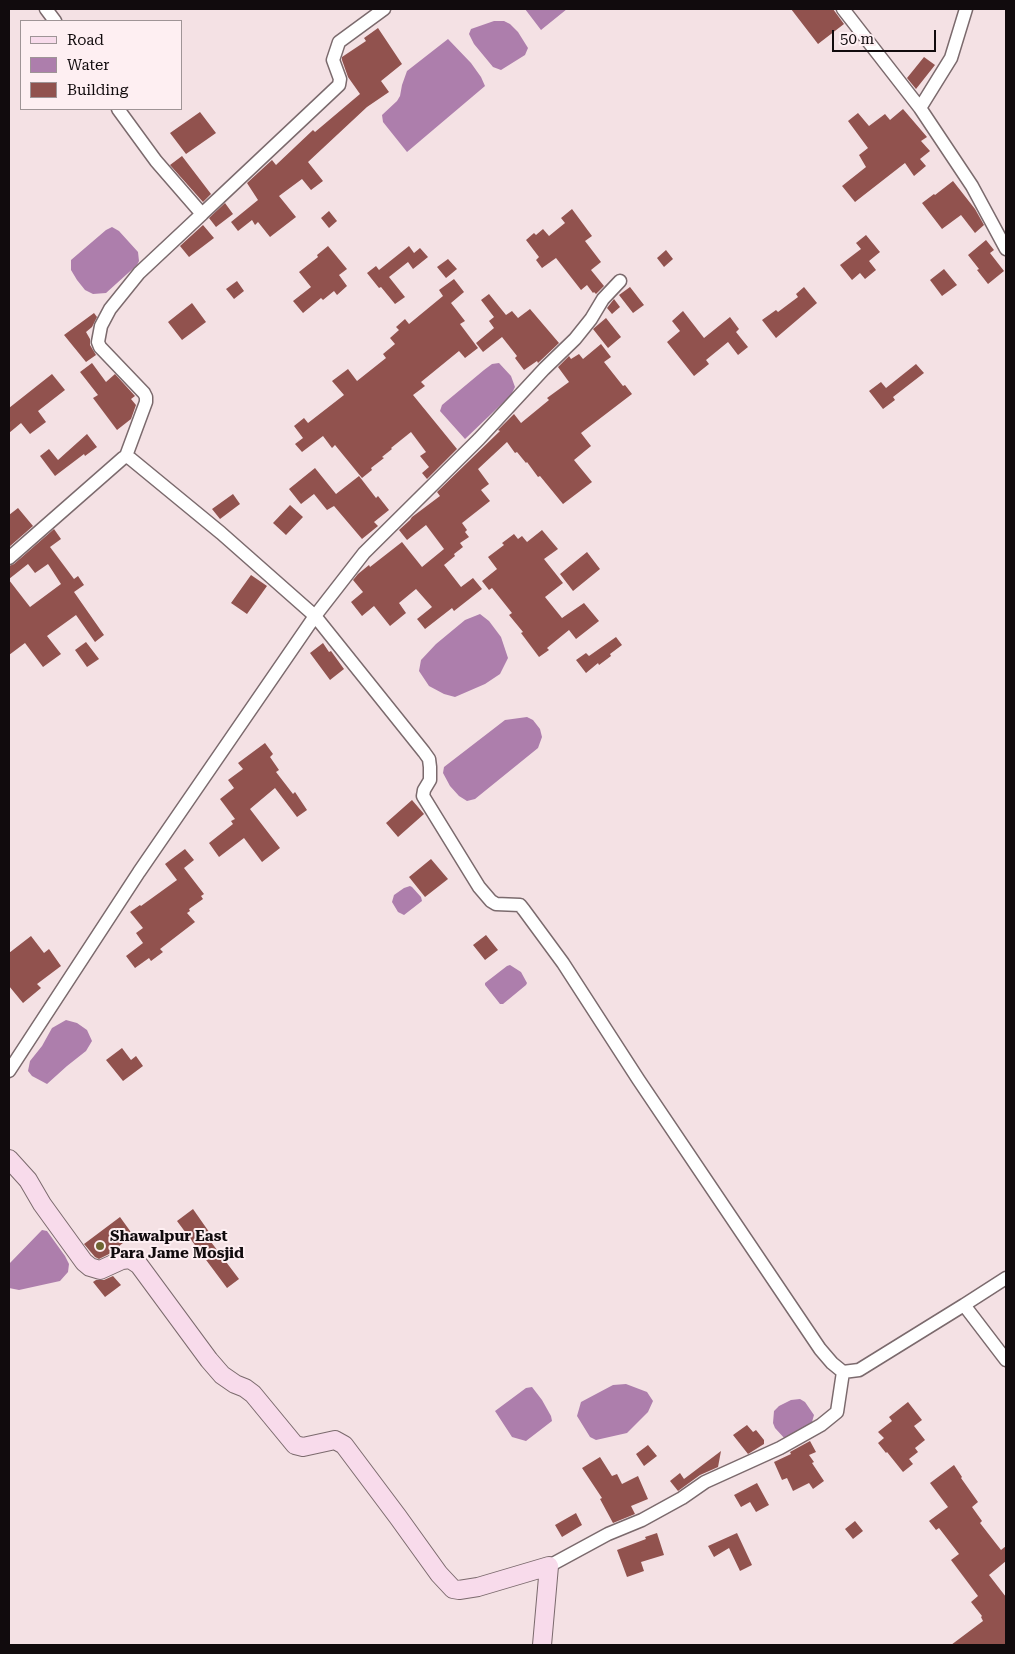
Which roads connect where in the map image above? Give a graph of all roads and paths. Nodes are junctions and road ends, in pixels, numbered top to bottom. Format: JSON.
{"nodes":[{"id":1,"x":46,"y":9,"type":"edge"},
{"id":2,"x":384,"y":9,"type":"edge"},
{"id":3,"x":843,"y":9,"type":"edge"},
{"id":4,"x":966,"y":9,"type":"edge"},
{"id":5,"x":54,"y":20,"type":"edge"},
{"id":6,"x":920,"y":108,"type":"junction"},
{"id":7,"x":119,"y":110,"type":"edge"},
{"id":8,"x":202,"y":214,"type":"junction"},
{"id":9,"x":1006,"y":250,"type":"edge"},
{"id":10,"x":620,"y":282,"type":"dead end"},
{"id":11,"x":126,"y":456,"type":"junction"},
{"id":12,"x":9,"y":558,"type":"edge"},
{"id":13,"x":316,"y":616,"type":"junction"},
{"id":14,"x":9,"y":1071,"type":"edge"},
{"id":15,"x":9,"y":1159,"type":"edge"},
{"id":16,"x":1006,"y":1278,"type":"edge"},
{"id":17,"x":964,"y":1305,"type":"junction"},
{"id":18,"x":1006,"y":1360,"type":"edge"},
{"id":19,"x":843,"y":1372,"type":"junction"},
{"id":20,"x":549,"y":1566,"type":"junction"},
{"id":21,"x":542,"y":1645,"type":"edge"}],
"edges":[{"from":1,"to":5,"type":"street"},
{"from":2,"to":8,"type":"street"},
{"from":3,"to":6,"type":"street"},
{"from":4,"to":6,"type":"street"},
{"from":6,"to":9,"type":"street"},
{"from":7,"to":8,"type":"street"},
{"from":8,"to":11,"type":"street"},
{"from":10,"to":13,"type":"street"},
{"from":11,"to":12,"type":"street"},
{"from":11,"to":13,"type":"street"},
{"from":13,"to":14,"type":"street"},
{"from":13,"to":19,"type":"street"},
{"from":15,"to":20,"type":"street"},
{"from":16,"to":17,"type":"street"},
{"from":17,"to":18,"type":"street"},
{"from":17,"to":19,"type":"street"},
{"from":19,"to":20,"type":"street"},
{"from":20,"to":21,"type":"street"}]}
